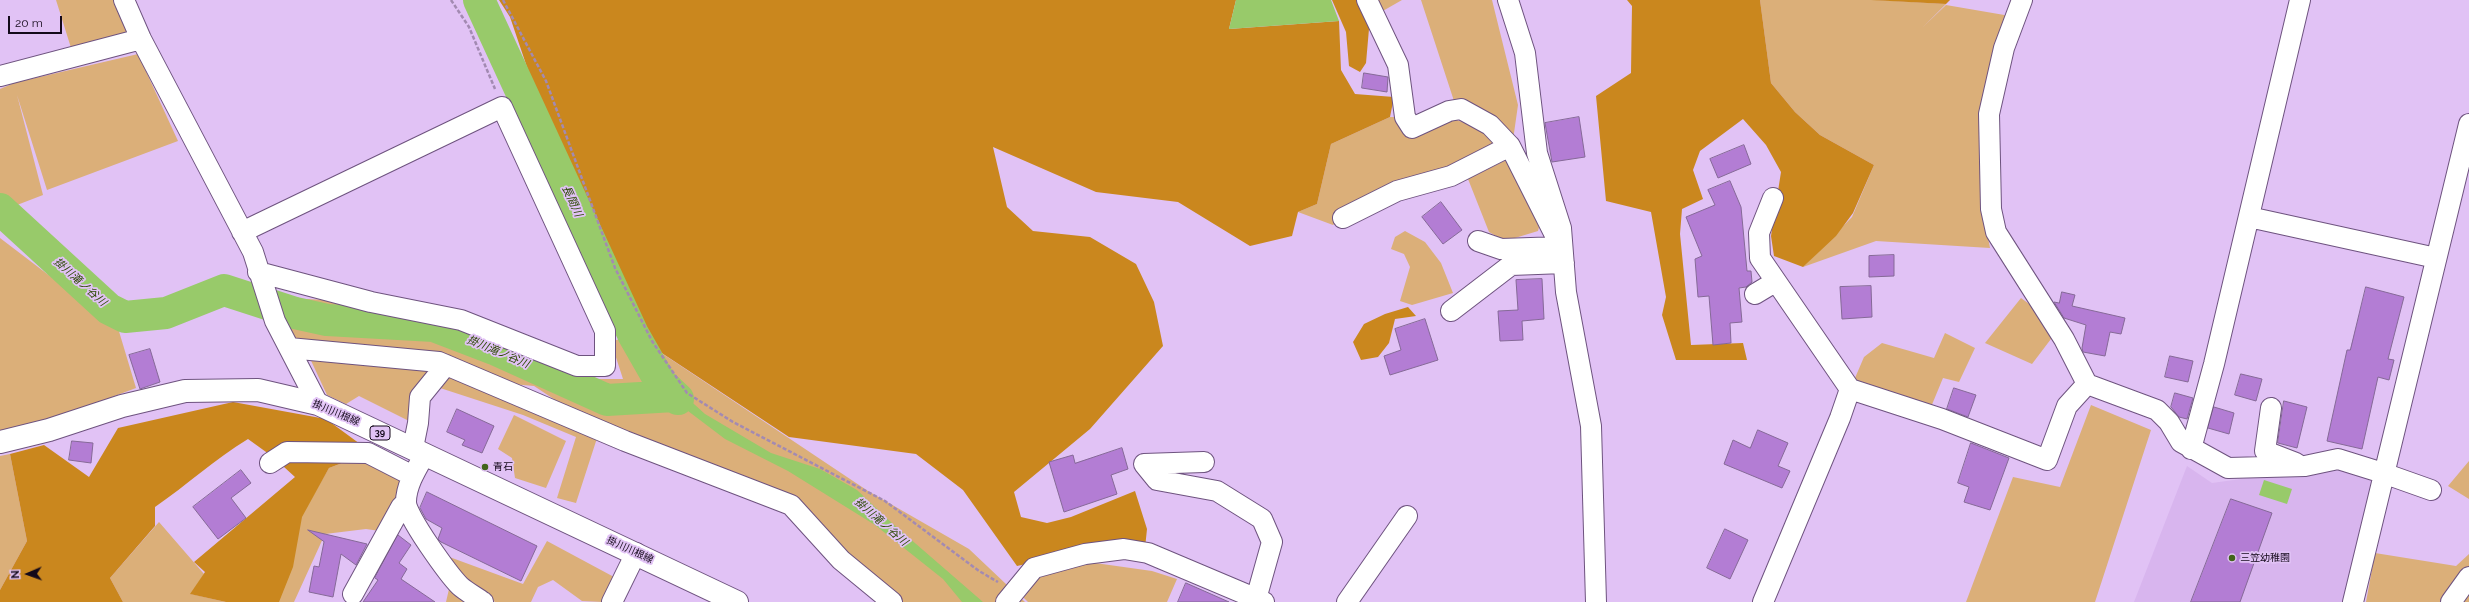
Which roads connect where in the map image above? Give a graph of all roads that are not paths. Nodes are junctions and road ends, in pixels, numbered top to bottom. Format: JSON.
{"nodes":[{"id":1,"x":124,"y":0,"type":"edge"},
{"id":2,"x":1367,"y":0,"type":"edge"},
{"id":3,"x":1508,"y":0,"type":"edge"},
{"id":4,"x":2022,"y":0,"type":"edge"},
{"id":5,"x":2300,"y":0,"type":"edge"},
{"id":6,"x":141,"y":39,"type":"junction"},
{"id":7,"x":0,"y":76,"type":"edge"},
{"id":8,"x":2469,"y":124,"type":"edge"},
{"id":9,"x":1510,"y":146,"type":"junction"},
{"id":10,"x":1773,"y":198,"type":"dead end"},
{"id":11,"x":2249,"y":217,"type":"junction"},
{"id":12,"x":1343,"y":218,"type":"dead end"},
{"id":13,"x":242,"y":232,"type":"junction"},
{"id":14,"x":1478,"y":240,"type":"dead end"},
{"id":15,"x":1562,"y":255,"type":"junction"},
{"id":16,"x":2436,"y":258,"type":"junction"},
{"id":17,"x":258,"y":272,"type":"junction"},
{"id":18,"x":1775,"y":282,"type":"junction"},
{"id":19,"x":1755,"y":294,"type":"dead end"},
{"id":20,"x":1451,"y":311,"type":"dead end"},
{"id":21,"x":289,"y":348,"type":"junction"},
{"id":22,"x":446,"y":365,"type":"junction"},
{"id":23,"x":2087,"y":384,"type":"junction"},
{"id":24,"x":1850,"y":389,"type":"junction"},
{"id":25,"x":318,"y":404,"type":"junction"},
{"id":26,"x":2271,"y":408,"type":"dead end"},
{"id":27,"x":0,"y":442,"type":"edge"},
{"id":28,"x":2191,"y":449,"type":"junction"},
{"id":29,"x":419,"y":451,"type":"junction"},
{"id":30,"x":1204,"y":462,"type":"dead end"},
{"id":31,"x":270,"y":463,"type":"dead end"},
{"id":32,"x":2305,"y":466,"type":"junction"},
{"id":33,"x":2383,"y":473,"type":"junction"},
{"id":34,"x":413,"y":476,"type":"junction"},
{"id":35,"x":2431,"y":490,"type":"dead end"},
{"id":36,"x":406,"y":502,"type":"junction"},
{"id":37,"x":1407,"y":516,"type":"dead end"},
{"id":38,"x":636,"y":553,"type":"junction"},
{"id":39,"x":2469,"y":577,"type":"edge"},
{"id":40,"x":353,"y":594,"type":"dead end"},
{"id":41,"x":1010,"y":597,"type":"edge"},
{"id":42,"x":1260,"y":600,"type":"edge"},
{"id":43,"x":483,"y":602,"type":"edge"},
{"id":44,"x":612,"y":602,"type":"edge"},
{"id":45,"x":737,"y":602,"type":"edge"},
{"id":46,"x":892,"y":602,"type":"edge"},
{"id":47,"x":1347,"y":602,"type":"edge"},
{"id":48,"x":1596,"y":602,"type":"edge"},
{"id":49,"x":1763,"y":602,"type":"edge"},
{"id":50,"x":2353,"y":602,"type":"edge"},
{"id":51,"x":2451,"y":602,"type":"edge"}],
"edges":[{"from":1,"to":6,"type":"street"},
{"from":2,"to":9,"type":"street"},
{"from":3,"to":15,"type":"street"},
{"from":4,"to":23,"type":"street"},
{"from":5,"to":11,"type":"street"},
{"from":6,"to":7,"type":"street"},
{"from":6,"to":13,"type":"street"},
{"from":8,"to":16,"type":"street"},
{"from":9,"to":12,"type":"street"},
{"from":9,"to":15,"type":"street"},
{"from":10,"to":18,"type":"street"},
{"from":11,"to":16,"type":"street"},
{"from":11,"to":28,"type":"street"},
{"from":13,"to":17,"type":"street"},
{"from":13,"to":17,"type":"street"},
{"from":14,"to":15,"type":"street"},
{"from":15,"to":20,"type":"street"},
{"from":15,"to":48,"type":"street"},
{"from":16,"to":33,"type":"street"},
{"from":17,"to":21,"type":"street"},
{"from":18,"to":19,"type":"street"},
{"from":18,"to":24,"type":"street"},
{"from":21,"to":22,"type":"street"},
{"from":21,"to":25,"type":"street"},
{"from":22,"to":29,"type":"street"},
{"from":22,"to":46,"type":"street"},
{"from":23,"to":24,"type":"street"},
{"from":23,"to":28,"type":"street"},
{"from":24,"to":49,"type":"street"},
{"from":25,"to":27,"type":"main road","name":"掛川川根線","number":"39"},
{"from":25,"to":29,"type":"main road","name":"掛川川根線","number":"39"},
{"from":26,"to":32,"type":"street"},
{"from":28,"to":32,"type":"street"},
{"from":29,"to":34,"type":"street"},
{"from":29,"to":38,"type":"main road","name":"掛川川根線","number":"39"},
{"from":30,"to":42,"type":"street"},
{"from":31,"to":34,"type":"street"},
{"from":32,"to":33,"type":"street"},
{"from":33,"to":35,"type":"street"},
{"from":33,"to":50,"type":"street"},
{"from":34,"to":36,"type":"street"},
{"from":36,"to":40,"type":"street"},
{"from":36,"to":43,"type":"street"},
{"from":37,"to":47,"type":"street"},
{"from":38,"to":44,"type":"street"},
{"from":38,"to":45,"type":"main road","name":"掛川川根線","number":"39"},
{"from":39,"to":51,"type":"street"},
{"from":41,"to":42,"type":"street"}]}
